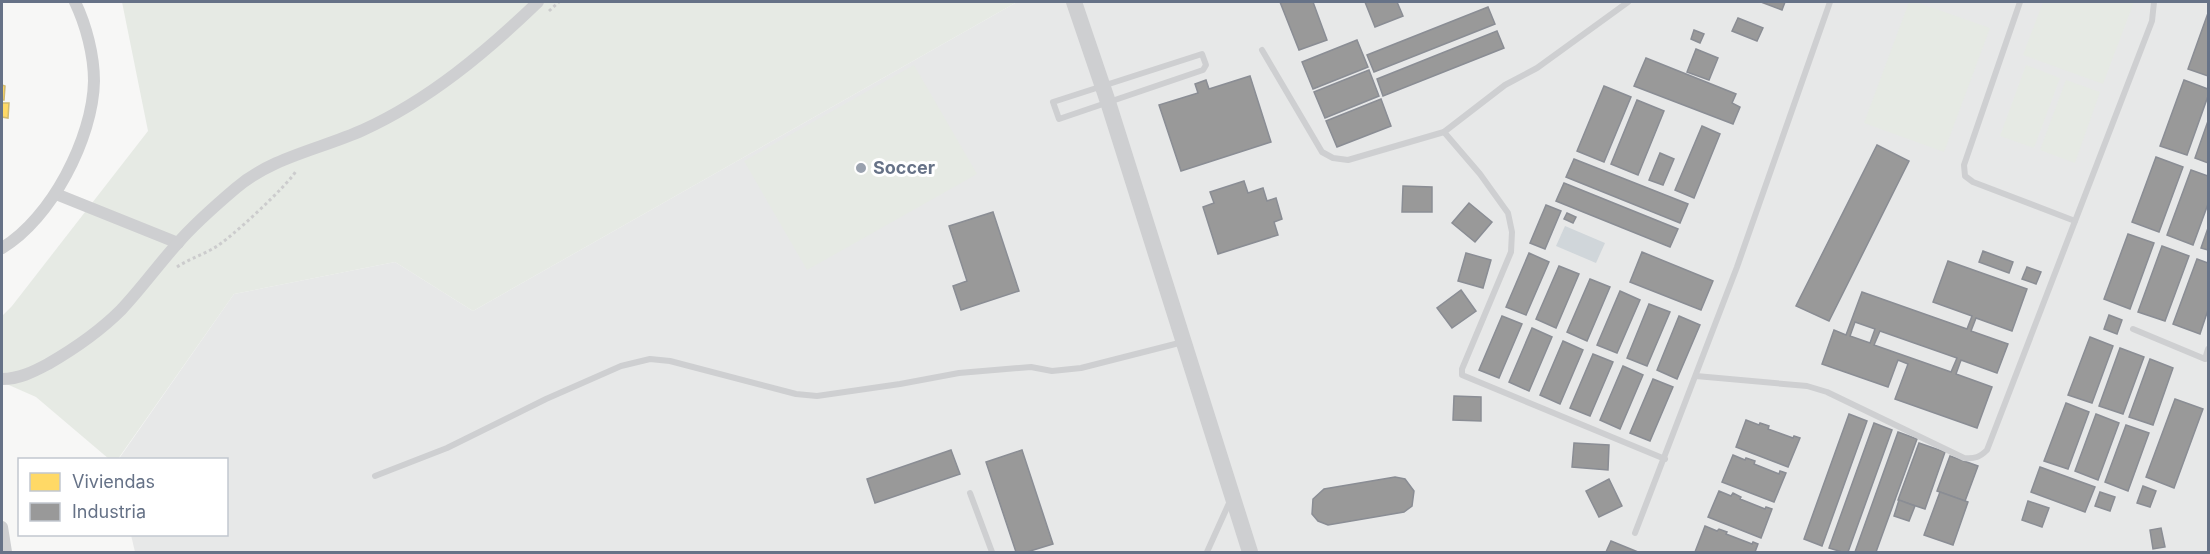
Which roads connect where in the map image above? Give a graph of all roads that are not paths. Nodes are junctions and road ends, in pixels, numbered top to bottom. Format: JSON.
{"nodes":[{"id":1,"x":75,"y":2,"type":"edge"},
{"id":2,"x":538,"y":2,"type":"edge"},
{"id":3,"x":1074,"y":2,"type":"edge"},
{"id":4,"x":1628,"y":2,"type":"edge"},
{"id":5,"x":1830,"y":2,"type":"edge"},
{"id":6,"x":2020,"y":2,"type":"edge"},
{"id":7,"x":2154,"y":2,"type":"edge"},
{"id":8,"x":1262,"y":50,"type":"dead end"},
{"id":9,"x":1161,"y":67,"type":"junction"},
{"id":10,"x":1166,"y":82,"type":"junction"},
{"id":11,"x":1105,"y":94,"type":"junction"},
{"id":12,"x":1444,"y":132,"type":"junction"},
{"id":13,"x":56,"y":194,"type":"junction"},
{"id":14,"x":2075,"y":221,"type":"junction"},
{"id":15,"x":178,"y":243,"type":"junction"},
{"id":16,"x":2,"y":248,"type":"edge"},
{"id":17,"x":2133,"y":329,"type":"dead end"},
{"id":18,"x":1184,"y":342,"type":"junction"},
{"id":19,"x":2208,"y":349,"type":"edge"},
{"id":20,"x":1696,"y":376,"type":"junction"},
{"id":21,"x":2,"y":379,"type":"edge"},
{"id":22,"x":1665,"y":459,"type":"junction"},
{"id":23,"x":375,"y":476,"type":"dead end"},
{"id":24,"x":970,"y":493,"type":"dead end"},
{"id":25,"x":1232,"y":496,"type":"junction"},
{"id":26,"x":2,"y":527,"type":"edge"},
{"id":27,"x":1635,"y":533,"type":"dead end"},
{"id":28,"x":6,"y":552,"type":"edge"},
{"id":29,"x":992,"y":552,"type":"edge"},
{"id":30,"x":1207,"y":552,"type":"edge"},
{"id":31,"x":1250,"y":552,"type":"edge"}],
"edges":[{"from":1,"to":13,"type":"street"},
{"from":2,"to":15,"type":"street"},
{"from":3,"to":11,"type":"street"},
{"from":4,"to":12,"type":"lane"},
{"from":5,"to":20,"type":"lane"},
{"from":6,"to":14,"type":"lane"},
{"from":7,"to":14,"type":"lane"},
{"from":8,"to":12,"type":"lane"},
{"from":9,"to":10,"type":"lane"},
{"from":9,"to":10,"type":"lane"},
{"from":9,"to":11,"type":"lane"},
{"from":10,"to":11,"type":"lane"},
{"from":11,"to":11,"type":"lane"},
{"from":11,"to":18,"type":"street"},
{"from":12,"to":22,"type":"lane"},
{"from":13,"to":15,"type":"street"},
{"from":13,"to":16,"type":"street"},
{"from":14,"to":20,"type":"lane"},
{"from":15,"to":21,"type":"street"},
{"from":17,"to":19,"type":"lane"},
{"from":18,"to":23,"type":"lane"},
{"from":18,"to":25,"type":"street"},
{"from":20,"to":22,"type":"lane"},
{"from":22,"to":27,"type":"lane"},
{"from":24,"to":29,"type":"lane"},
{"from":25,"to":30,"type":"lane"},
{"from":25,"to":31,"type":"street"},
{"from":26,"to":28,"type":"street"}]}
